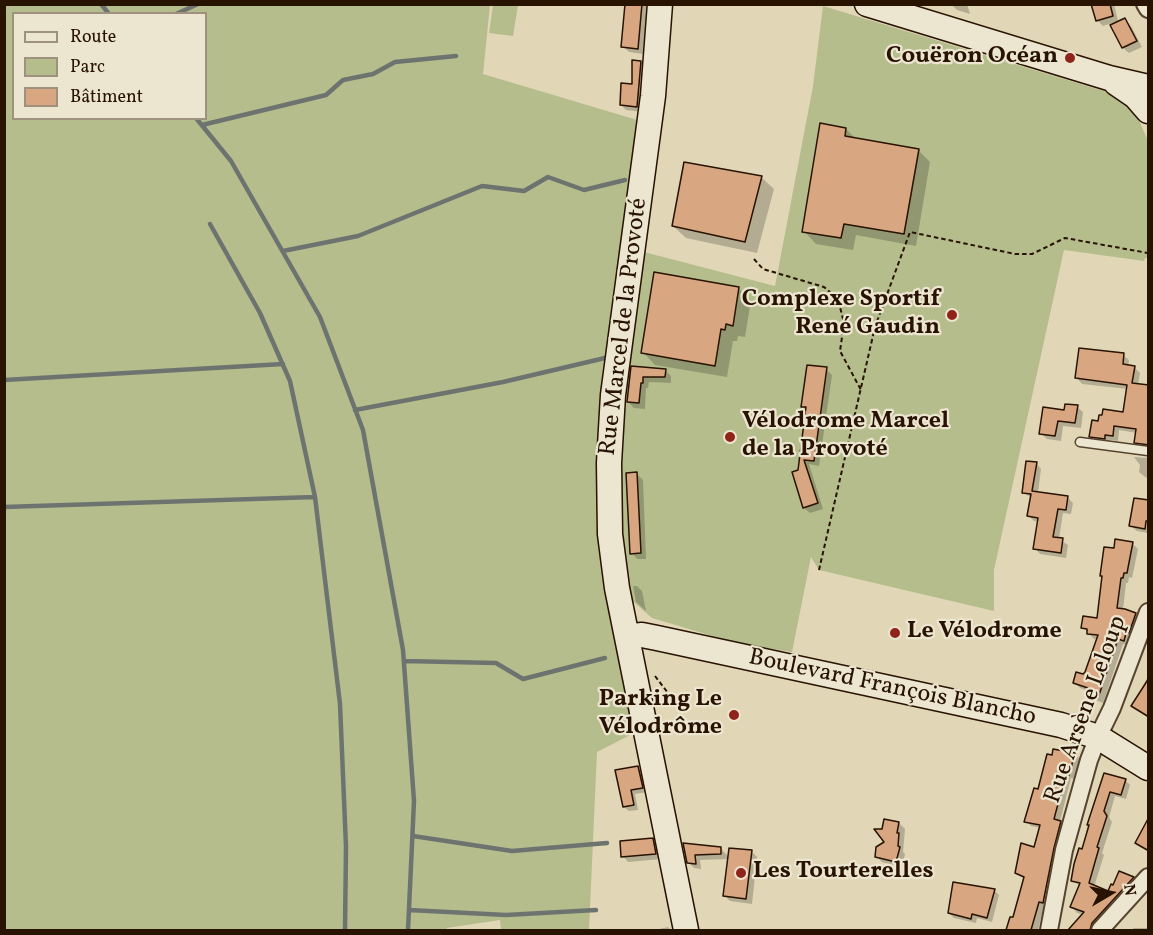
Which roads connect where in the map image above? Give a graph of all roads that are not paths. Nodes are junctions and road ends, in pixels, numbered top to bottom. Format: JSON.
{"nodes":[{"id":1,"x":660,"y":4,"type":"edge"},
{"id":2,"x":867,"y":4,"type":"edge"},
{"id":3,"x":1145,"y":4,"type":"edge"},
{"id":4,"x":1149,"y":9,"type":"edge"},
{"id":5,"x":1109,"y":78,"type":"junction"},
{"id":6,"x":1149,"y":87,"type":"edge"},
{"id":7,"x":1149,"y":111,"type":"edge"},
{"id":8,"x":1080,"y":442,"type":"dead end"},
{"id":9,"x":1149,"y":451,"type":"edge"},
{"id":10,"x":1149,"y":612,"type":"edge"},
{"id":11,"x":627,"y":637,"type":"junction"},
{"id":12,"x":1098,"y":737,"type":"junction"},
{"id":13,"x":1149,"y":768,"type":"edge"},
{"id":14,"x":1149,"y":877,"type":"edge"},
{"id":15,"x":686,"y":930,"type":"edge"},
{"id":16,"x":1049,"y":930,"type":"edge"},
{"id":17,"x":1100,"y":930,"type":"edge"}],
"edges":[{"from":1,"to":11,"type":"main road","name":"Rue Marcel de la Provoté"},
{"from":2,"to":5,"type":"main road"},
{"from":3,"to":4,"type":"street"},
{"from":5,"to":6,"type":"main road"},
{"from":5,"to":7,"type":"main road"},
{"from":8,"to":9,"type":"lane"},
{"from":10,"to":12,"type":"street","name":"Rue Arsène Leloup"},
{"from":11,"to":12,"type":"main road","name":"Boulevard François Blancho"},
{"from":11,"to":15,"type":"main road","name":"Rue Marcel de la Provoté"},
{"from":12,"to":13,"type":"main road","name":"Boulevard François Blancho"},
{"from":12,"to":16,"type":"street","name":"Rue Arsène Leloup"},
{"from":14,"to":17,"type":"street"}]}
